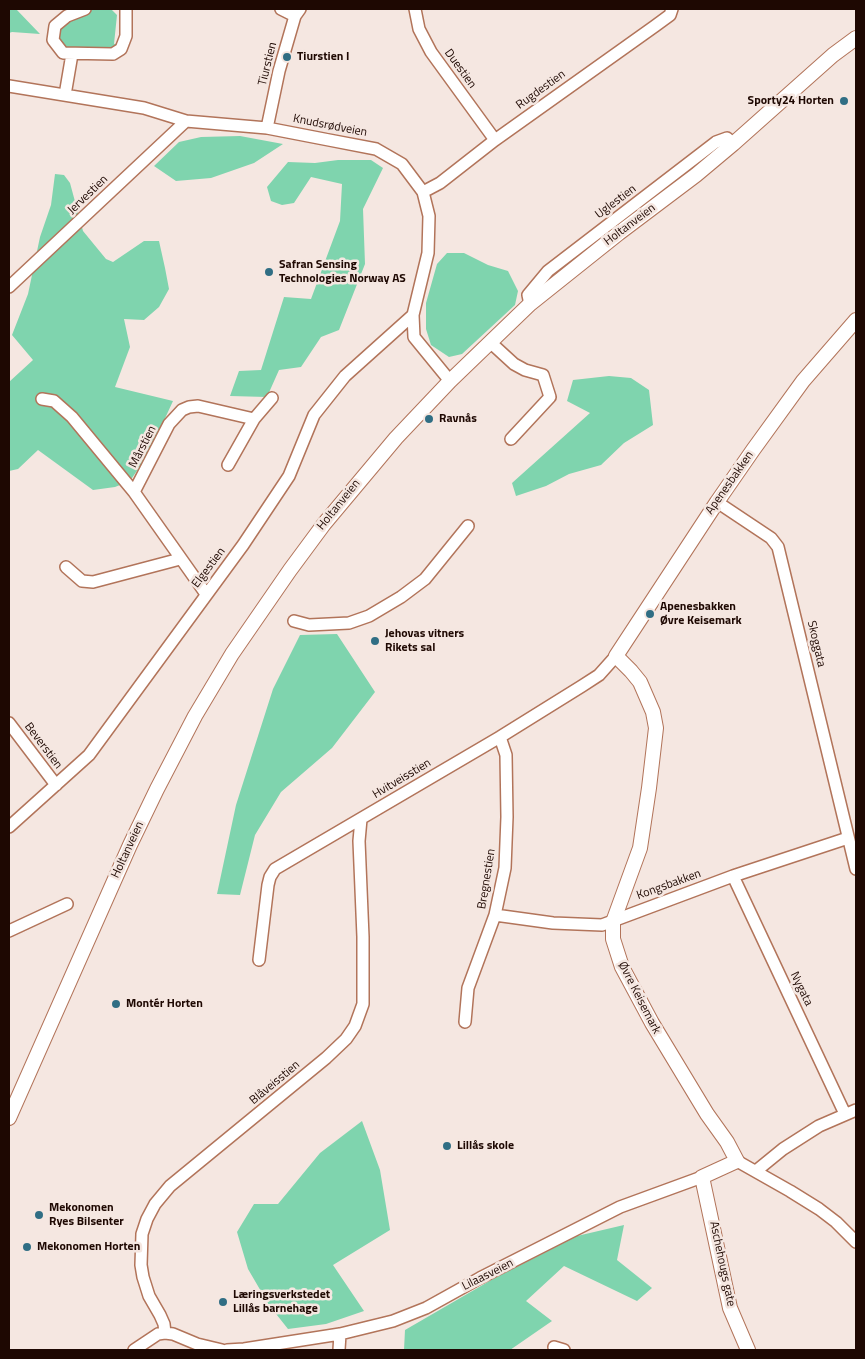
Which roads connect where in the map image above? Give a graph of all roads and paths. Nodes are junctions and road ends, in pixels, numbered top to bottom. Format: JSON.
{"nodes":[{"id":1,"x":84,"y":9,"type":"edge"},
{"id":2,"x":126,"y":9,"type":"edge"},
{"id":3,"x":281,"y":9,"type":"edge"},
{"id":4,"x":415,"y":9,"type":"edge"},
{"id":5,"x":672,"y":9,"type":"edge"},
{"id":6,"x":297,"y":12,"type":"edge"},
{"id":7,"x":856,"y":38,"type":"edge"},
{"id":8,"x":72,"y":54,"type":"junction"},
{"id":9,"x":10,"y":89,"type":"edge"},
{"id":10,"x":65,"y":95,"type":"junction"},
{"id":11,"x":186,"y":121,"type":"junction"},
{"id":12,"x":267,"y":128,"type":"junction"},
{"id":13,"x":495,"y":140,"type":"junction"},
{"id":14,"x":423,"y":192,"type":"junction"},
{"id":15,"x":9,"y":287,"type":"edge"},
{"id":16,"x":413,"y":314,"type":"junction"},
{"id":17,"x":856,"y":320,"type":"edge"},
{"id":18,"x":490,"y":342,"type":"junction"},
{"id":19,"x":450,"y":381,"type":"junction"},
{"id":20,"x":272,"y":398,"type":"dead end"},
{"id":21,"x":42,"y":399,"type":"dead end"},
{"id":22,"x":254,"y":419,"type":"junction"},
{"id":23,"x":512,"y":439,"type":"dead end"},
{"id":24,"x":228,"y":465,"type":"dead end"},
{"id":25,"x":134,"y":492,"type":"junction"},
{"id":26,"x":717,"y":502,"type":"junction"},
{"id":27,"x":468,"y":526,"type":"dead end"},
{"id":28,"x":180,"y":559,"type":"junction"},
{"id":29,"x":66,"y":567,"type":"dead end"},
{"id":30,"x":206,"y":594,"type":"junction"},
{"id":31,"x":294,"y":621,"type":"dead end"},
{"id":32,"x":616,"y":656,"type":"junction"},
{"id":33,"x":9,"y":723,"type":"edge"},
{"id":34,"x":500,"y":737,"type":"junction"},
{"id":35,"x":56,"y":785,"type":"junction"},
{"id":36,"x":361,"y":819,"type":"junction"},
{"id":37,"x":856,"y":821,"type":"edge"},
{"id":38,"x":844,"y":823,"type":"junction"},
{"id":39,"x":9,"y":827,"type":"edge"},
{"id":40,"x":848,"y":838,"type":"junction"},
{"id":41,"x":856,"y":869,"type":"edge"},
{"id":42,"x":733,"y":876,"type":"junction"},
{"id":43,"x":67,"y":904,"type":"dead end"},
{"id":44,"x":495,"y":915,"type":"junction"},
{"id":45,"x":613,"y":922,"type":"junction"},
{"id":46,"x":9,"y":932,"type":"edge"},
{"id":47,"x":260,"y":960,"type":"dead end"},
{"id":48,"x":465,"y":1022,"type":"dead end"},
{"id":49,"x":851,"y":1112,"type":"edge"},
{"id":50,"x":9,"y":1118,"type":"edge"},
{"id":51,"x":737,"y":1161,"type":"junction"},
{"id":52,"x":756,"y":1171,"type":"junction"},
{"id":53,"x":702,"y":1176,"type":"junction"},
{"id":54,"x":856,"y":1242,"type":"edge"},
{"id":55,"x":165,"y":1333,"type":"junction"},
{"id":56,"x":340,"y":1334,"type":"junction"},
{"id":57,"x":134,"y":1350,"type":"edge"},
{"id":58,"x":222,"y":1350,"type":"edge"},
{"id":59,"x":227,"y":1350,"type":"edge"},
{"id":60,"x":339,"y":1350,"type":"edge"},
{"id":61,"x":748,"y":1350,"type":"edge"}],
"edges":[{"from":1,"to":8,"type":"street"},
{"from":2,"to":8,"type":"street"},
{"from":3,"to":6,"type":"street"},
{"from":4,"to":13,"type":"street","name":"Duestien"},
{"from":5,"to":13,"type":"street","name":"Rugdestien"},
{"from":6,"to":12,"type":"street","name":"Tiurstien"},
{"from":7,"to":18,"type":"main road","name":"Holtanveien"},
{"from":8,"to":10,"type":"street"},
{"from":9,"to":10,"type":"street","name":"Knudsrødveien"},
{"from":10,"to":11,"type":"street","name":"Knudsrødveien"},
{"from":11,"to":12,"type":"street","name":"Knudsrødveien"},
{"from":11,"to":15,"type":"street","name":"Jervestien"},
{"from":12,"to":14,"type":"street","name":"Knudsrødveien"},
{"from":13,"to":14,"type":"street","name":"Rugdestien"},
{"from":14,"to":16,"type":"street","name":"Knudsrødveien"},
{"from":16,"to":19,"type":"street","name":"Knudsrødveien"},
{"from":16,"to":30,"type":"street","name":"Elgestien"},
{"from":17,"to":26,"type":"main road","name":"Apenesbakken"},
{"from":18,"to":19,"type":"main road","name":"Holtanveien"},
{"from":18,"to":23,"type":"street"},
{"from":19,"to":50,"type":"main road","name":"Holtanveien"},
{"from":20,"to":22,"type":"street"},
{"from":21,"to":25,"type":"street"},
{"from":22,"to":24,"type":"street"},
{"from":22,"to":25,"type":"street","name":"Mårstien"},
{"from":25,"to":28,"type":"street"},
{"from":26,"to":32,"type":"main road","name":"Apenesbakken"},
{"from":26,"to":38,"type":"street","name":"Skoggata"},
{"from":27,"to":31,"type":"street"},
{"from":28,"to":29,"type":"street"},
{"from":28,"to":30,"type":"street"},
{"from":30,"to":35,"type":"street","name":"Elgestien"},
{"from":32,"to":34,"type":"street","name":"Hvitveisstien"},
{"from":32,"to":45,"type":"main road","name":"Øvre Keisemark"},
{"from":33,"to":35,"type":"street","name":"Beverstien"},
{"from":34,"to":36,"type":"street","name":"Hvitveisstien"},
{"from":34,"to":44,"type":"street","name":"Bregnestien"},
{"from":35,"to":39,"type":"street","name":"Elgestien"},
{"from":36,"to":47,"type":"street","name":"Hvitveisstien"},
{"from":36,"to":55,"type":"street","name":"Blåveisstien"},
{"from":37,"to":38,"type":"street"},
{"from":38,"to":40,"type":"street","name":"Skoggata"},
{"from":40,"to":41,"type":"street","name":"Skoggata"},
{"from":40,"to":42,"type":"street","name":"Kongsbakken"},
{"from":42,"to":45,"type":"street","name":"Kongsbakken"},
{"from":42,"to":49,"type":"street","name":"Nygata"},
{"from":43,"to":46,"type":"street"},
{"from":44,"to":45,"type":"street","name":"Kongsbakken"},
{"from":44,"to":48,"type":"street","name":"Bregnestien"},
{"from":45,"to":51,"type":"main road","name":"Øvre Keisemark"},
{"from":49,"to":52,"type":"street"},
{"from":51,"to":52,"type":"street"},
{"from":51,"to":53,"type":"main road","name":"Lilaasveien"},
{"from":52,"to":54,"type":"street"},
{"from":53,"to":56,"type":"street","name":"Lilaasveien"},
{"from":53,"to":61,"type":"main road","name":"Aschehougs gate"},
{"from":55,"to":57,"type":"street"},
{"from":55,"to":58,"type":"street"},
{"from":56,"to":59,"type":"street","name":"Lilaasveien"},
{"from":56,"to":60,"type":"street"}]}
